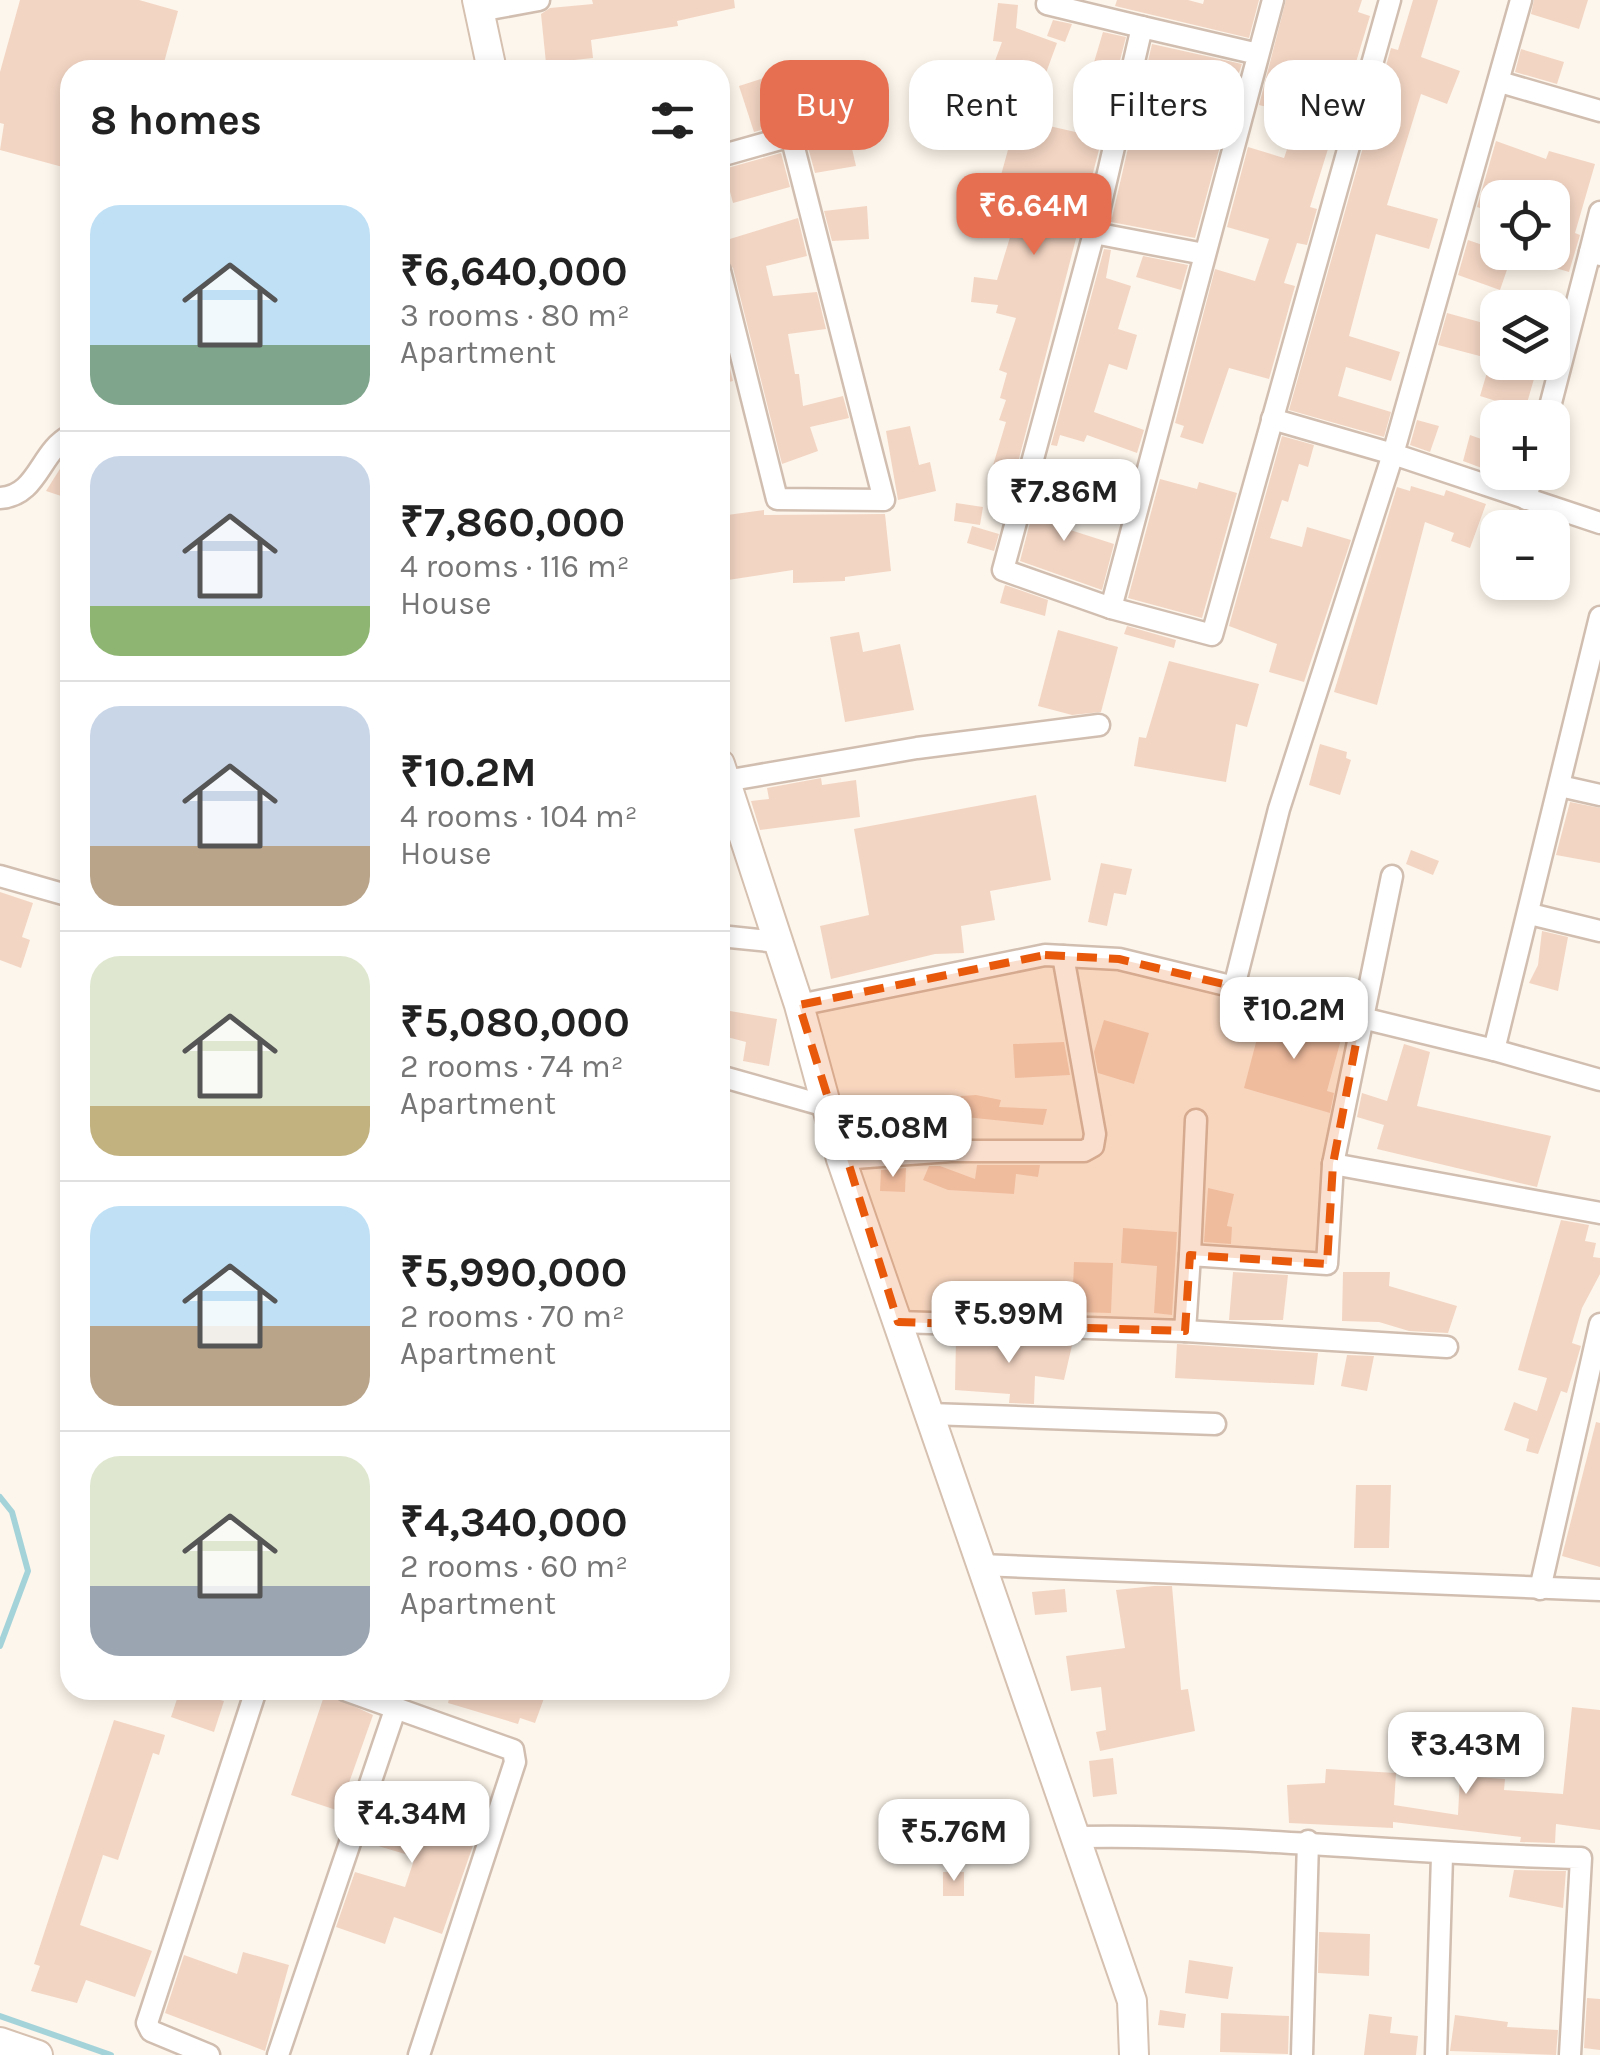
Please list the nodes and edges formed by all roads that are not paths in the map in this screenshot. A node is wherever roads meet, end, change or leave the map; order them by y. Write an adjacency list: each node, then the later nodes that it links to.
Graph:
1 (539, 0): 6 (street)
2 (1273, 0): 8 (street)
3 (1390, 0): 19 (street)
4 (1521, 0): 10 (street)
5 (1047, 4): 7 (street)
6 (478, 6): 9 (main road)
7 (1142, 27): 8 (street); 14 (street)
8 (1258, 54): 15 (street)
9 (490, 60)
10 (1500, 82): 11 (street); 21 (street)
11 (1600, 111)
12 (730, 153): 17 (street)
13 (1600, 212): 16 (street)
14 (1094, 233): 15 (street); 26 (street)
15 (1204, 254): 26 (street)
16 (1595, 254): 18 (street)
17 (730, 311)
18 (1552, 400)
19 (1272, 419): 21 (street); 26 (street)
20 (60, 443): 23 (street)
21 (1394, 454): 24 (street); 41 (street)
22 (1528, 490): 24 (street)
23 (0, 498)
24 (1526, 499): 25 (street)
25 (1600, 523)
26 (1111, 608)
27 (1600, 616): 30 (street)
28 (1099, 726): 29 (street)
29 (730, 771)
30 (1560, 786): 32 (street); 36 (street)
31 (730, 794): 39 (main road)
32 (1600, 795)
33 (0, 876): 35 (street)
34 (1392, 876): 43 (street)
35 (60, 893)
36 (1530, 914): 37 (street); 44 (street)
37 (1600, 930)
38 (730, 937): 39 (street)
39 (778, 942): 42 (main road)
40 (1063, 956): 41 (street); 42 (street); 49 (street)
41 (1234, 987): 43 (street)
42 (799, 1005): 47 (main road)
43 (1361, 1017): 44 (street); 50 (street)
44 (1494, 1050): 46 (street)
45 (730, 1079): 47 (street)
46 (1600, 1080)
47 (829, 1107): 49 (main road)
48 (1196, 1120): 52 (street)
49 (841, 1158): 53 (main road)
50 (1333, 1164): 51 (street); 52 (street)
51 (1600, 1213)
52 (1190, 1255): 55 (street)
53 (898, 1322): 55 (street); 57 (main road)
54 (1600, 1324): 60 (street)
55 (1185, 1331): 56 (street)
56 (1447, 1347)
57 (930, 1414): 58 (street); 59 (main road)
58 (1215, 1424)
59 (981, 1565): 60 (street); 65 (main road)
60 (1540, 1589): 61 (street)
61 (1600, 1590)
62 (253, 1700): 70 (street)
63 (375, 1700): 64 (street)
64 (396, 1707): 71 (street); 72 (street)
65 (1078, 1837): 66 (street); 73 (main road)
66 (1308, 1840): 67 (street); 74 (street)
67 (1442, 1856): 75 (street); 76 (street)
68 (0, 2042): 69 (main road)
69 (38, 2055)
70 (209, 2055)
71 (278, 2055)
72 (418, 2055)
73 (1134, 2055)
74 (1302, 2055)
75 (1436, 2055)
76 (1570, 2055)

